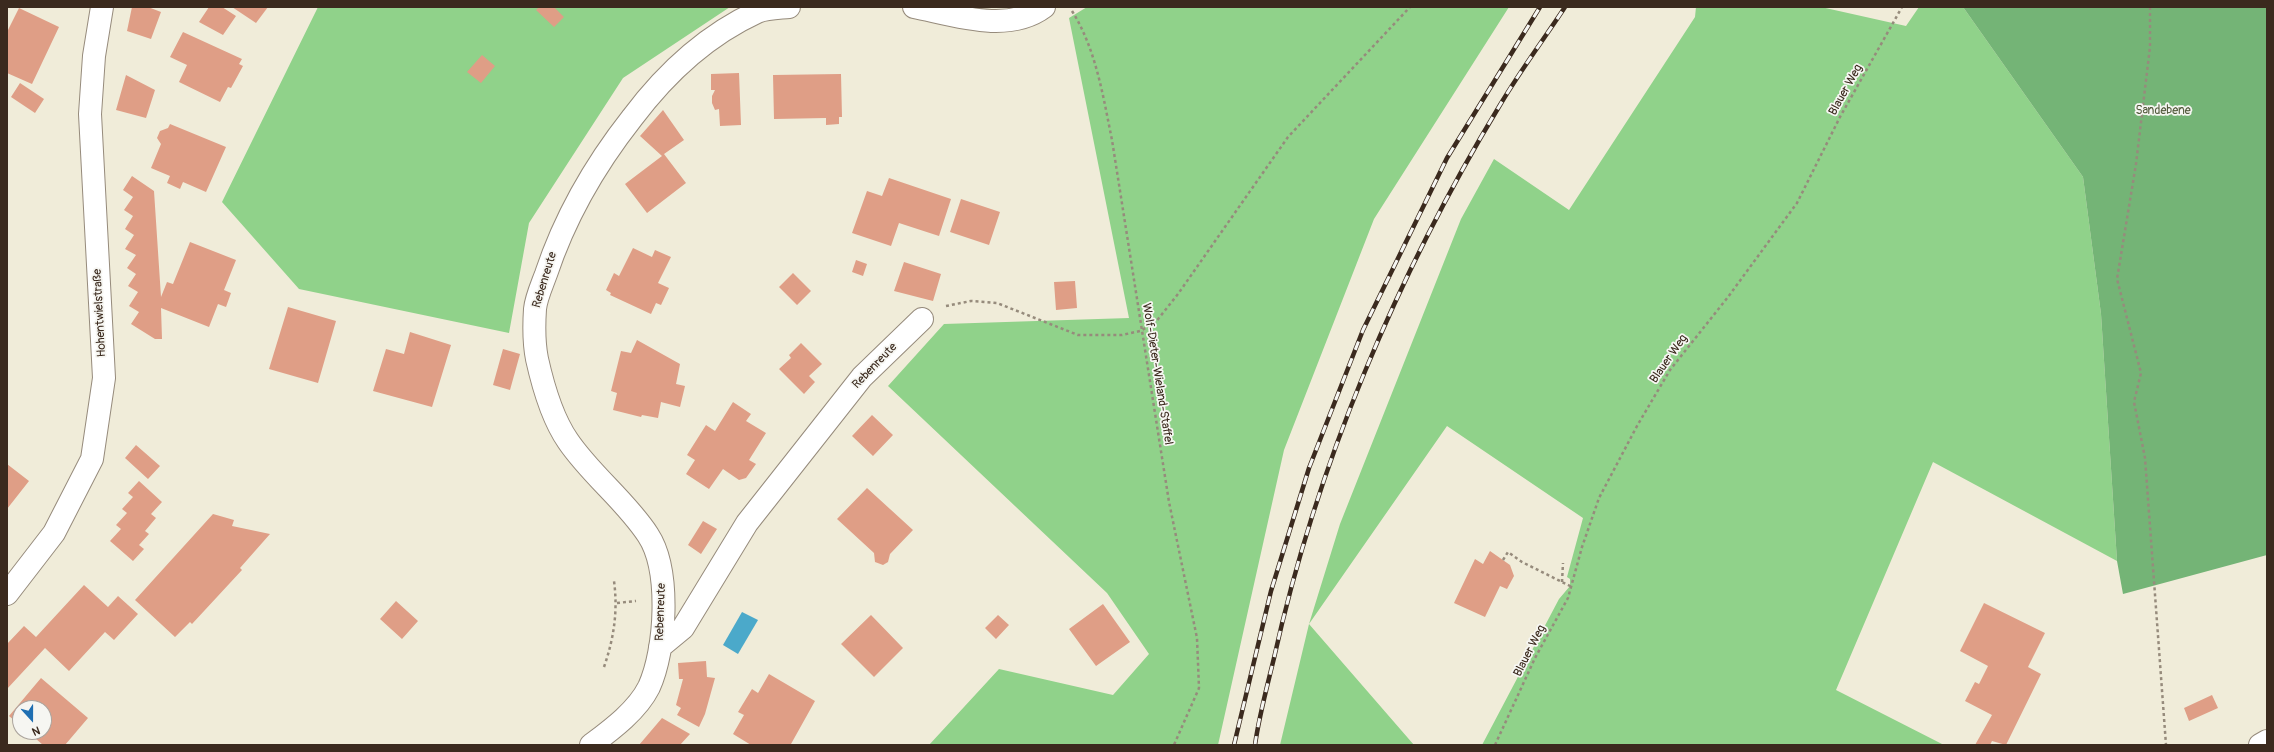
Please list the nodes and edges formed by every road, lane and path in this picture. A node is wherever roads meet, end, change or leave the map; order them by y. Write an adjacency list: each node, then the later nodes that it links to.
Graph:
1 (102, 7): 15 (street, Hohentwielstraße)
2 (788, 7): 17 (street, Rebenreute)
3 (914, 7): 4 (street)
4 (1044, 7)
5 (1069, 7): 10 (path, Wolf-Dieter-Wieland-Staffel)
6 (1410, 7): 10 (path)
7 (1902, 7): 16 (path, Blauer Weg)
8 (2150, 7): 23 (path)
9 (922, 319): 10 (path); 17 (street, Rebenreute)
10 (1140, 331): 21 (path, Wolf-Dieter-Wieland-Staffel)
11 (1503, 560): 14 (path)
12 (1563, 563): 14 (path)
13 (614, 581): 18 (path)
14 (1562, 582): 16 (path)
15 (7, 594)
16 (1568, 598): 22 (path, Blauer Weg)
17 (660, 647): 20 (street, Rebenreute)
18 (604, 667)
19 (2267, 741): 24 (street)
20 (591, 745)
21 (1174, 745)
22 (1495, 745)
23 (2166, 745)
24 (2260, 745)

